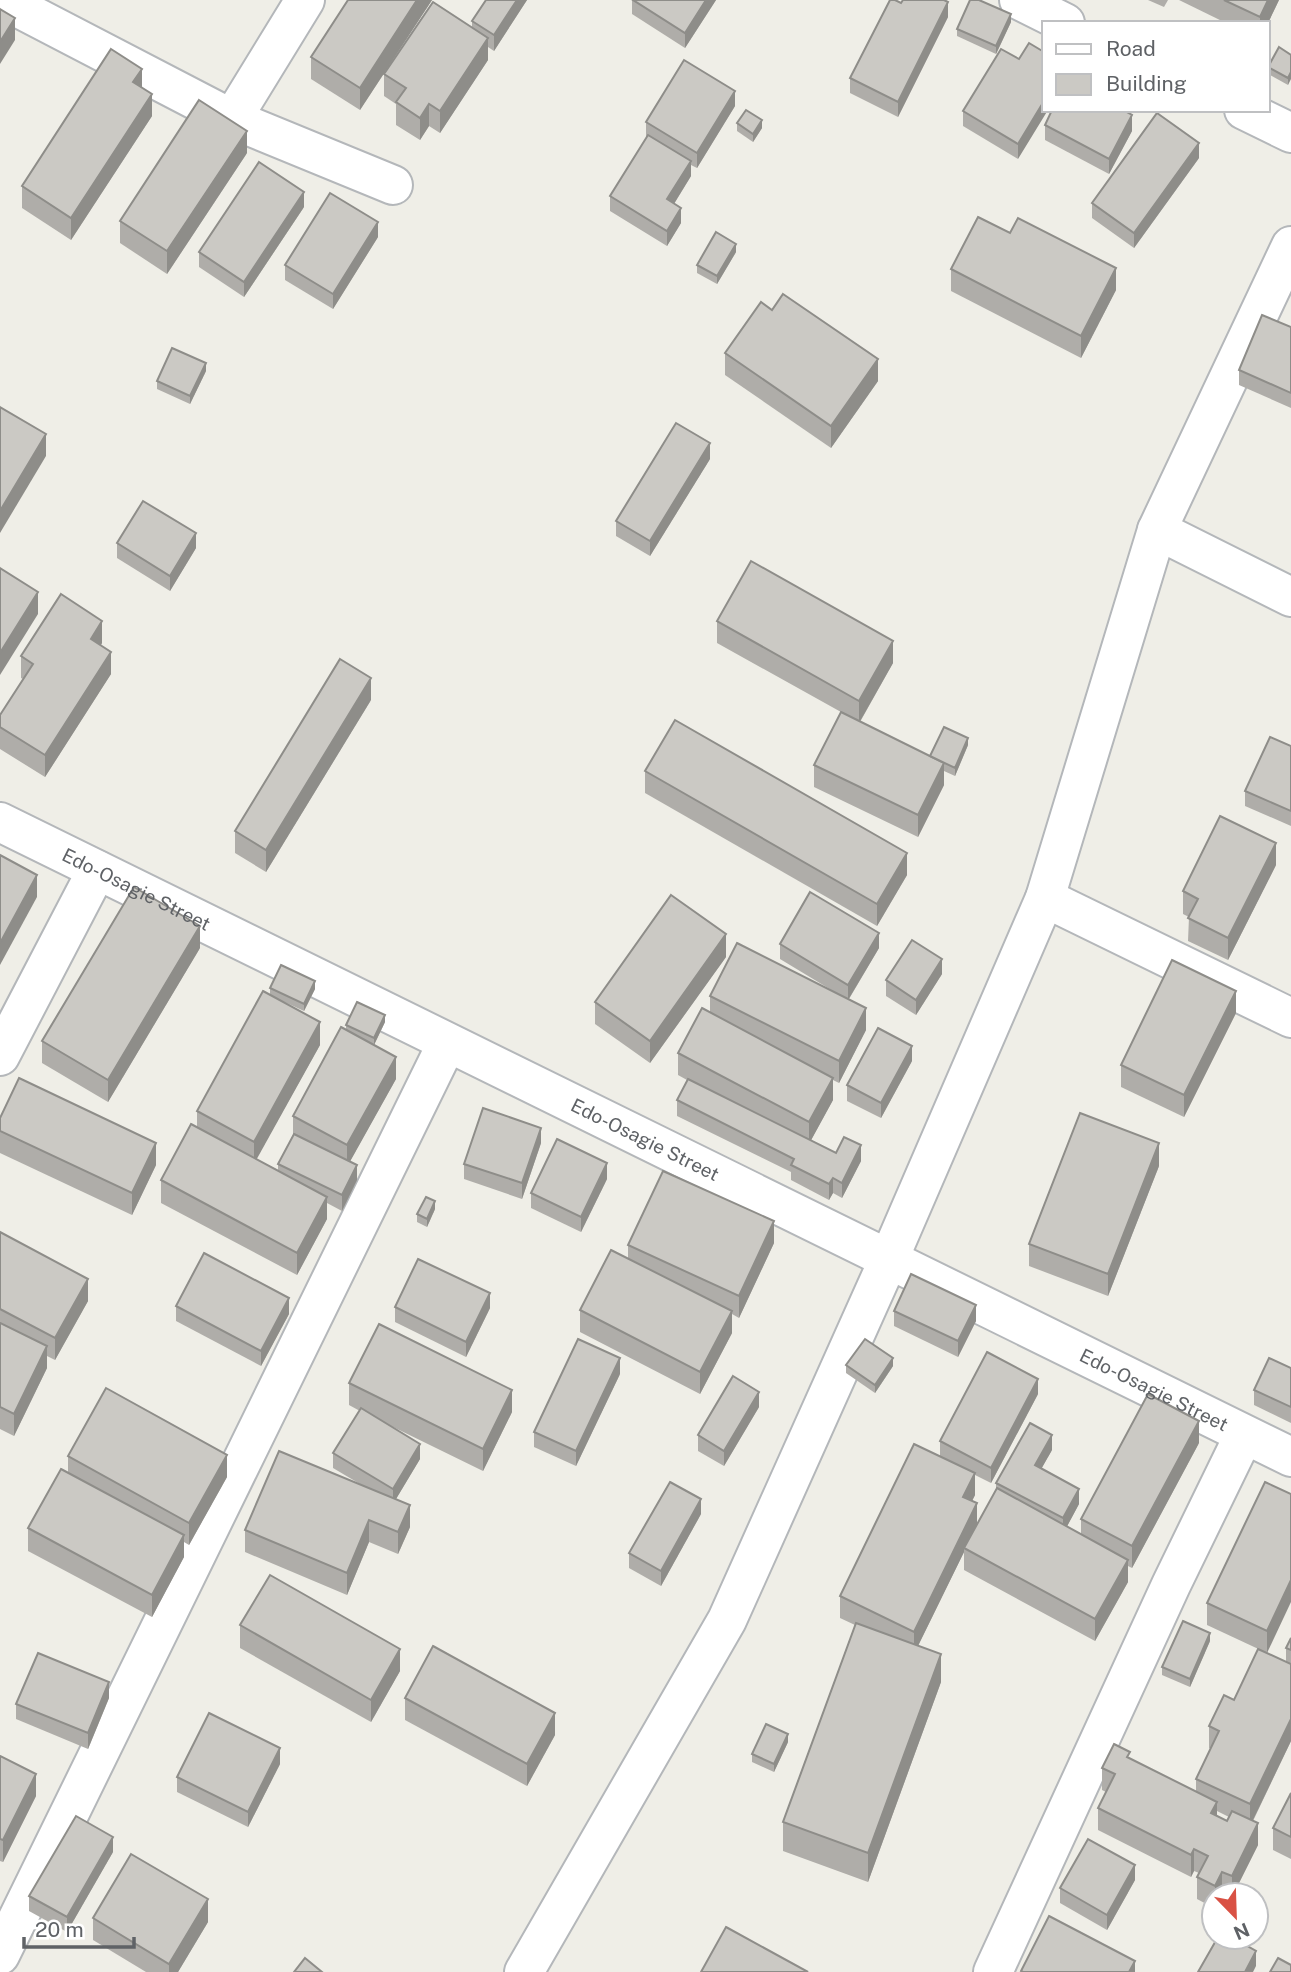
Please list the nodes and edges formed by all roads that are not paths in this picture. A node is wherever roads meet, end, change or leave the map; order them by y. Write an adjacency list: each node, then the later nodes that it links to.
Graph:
1 (4, 0): 6 (street)
2 (305, 0): 6 (street)
3 (1019, 0): 4 (street)
4 (1061, 21)
5 (1248, 112): 7 (street)
6 (232, 119): 8 (street)
7 (1291, 133)
8 (393, 185)
9 (1291, 246): 10 (street)
10 (1157, 530): 11 (street); 14 (street)
11 (1291, 597)
12 (0, 822): 13 (street, Edo-Osagie Street)
13 (97, 870): 16 (street, Edo-Osagie Street); 17 (street)
14 (1045, 898): 15 (street); 18 (street)
15 (1291, 1018)
16 (447, 1043): 18 (street, Edo-Osagie Street); 21 (street)
17 (0, 1056)
18 (888, 1261): 19 (street, Edo-Osagie Street); 22 (street)
19 (1244, 1435): 20 (street, Edo-Osagie Street); 23 (street)
20 (1291, 1457)
21 (0, 1955)
22 (524, 1972)
23 (993, 1972)

